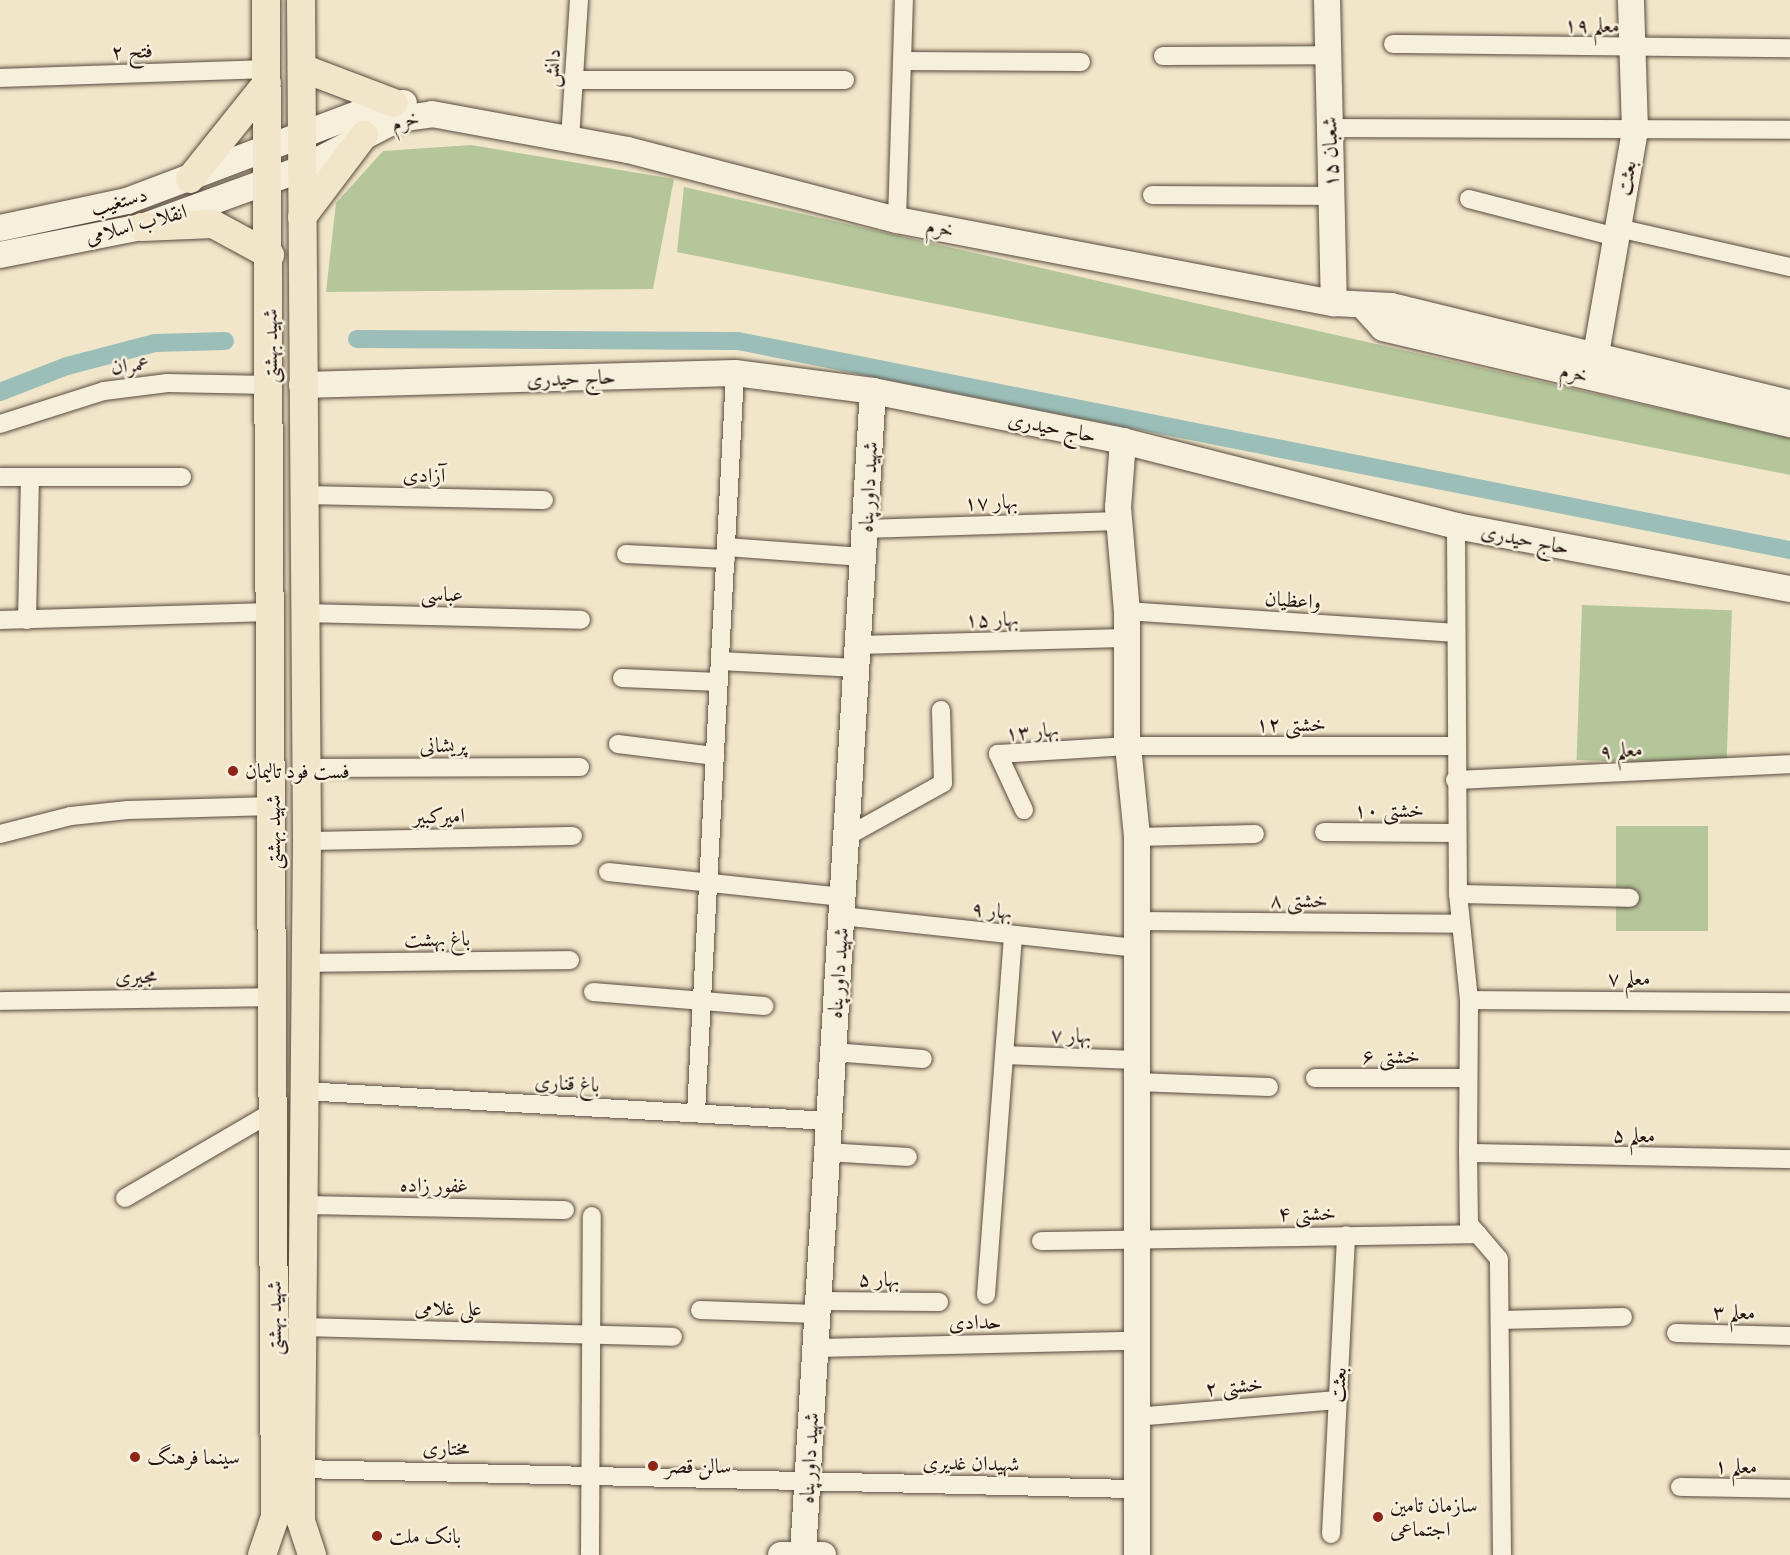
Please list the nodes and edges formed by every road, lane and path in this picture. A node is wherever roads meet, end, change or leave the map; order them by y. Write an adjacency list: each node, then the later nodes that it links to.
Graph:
1 (266, 0): 15 (main road, شهید بهشتی)
2 (301, 0): 14 (main road, شهید بهشتی)
3 (579, 0): 17 (street, دانش)
4 (904, 0): 12 (street)
5 (1327, 0): 11 (street, ۱۵ شعبان)
6 (1631, 0): 8 (street, بعثت)
7 (1393, 44): 8 (street, معلم ۱۹)
8 (1632, 48): 9 (street, معلم ۱۹); 22 (street, بعثت)
9 (1790, 48)
10 (1163, 56): 11 (street)
11 (1328, 56): 21 (street, ۱۵ شعبان)
12 (902, 61): 13 (street); 35 (street)
13 (1081, 62)
14 (302, 68): 19 (main road); 25 (main road, شهید بهشتی)
15 (267, 76): 16 (street, فتح ۲); 27 (main road, شهید بهشتی); 29 (main road)
16 (0, 78)
17 (574, 80): 18 (street); 26 (street, دانش)
18 (845, 80)
19 (394, 103): 20 (street, خرم); 25 (street, خرم)
20 (518, 128): 24 (street, خرم); 26 (street, خرم)
21 (1330, 128): 22 (street); 32 (street, ۱۵ شعبان)
22 (1635, 130): 23 (street); 38 (street, بعثت)
23 (1790, 130)
24 (364, 135): 28 (street, خرم); 34 (main road)
25 (302, 138): 27 (street, خرم); 28 (main road, شهید بهشتی)
26 (570, 139): 35 (street, خرم)
27 (267, 150): 29 (street, دستغیب); 30 (main road, شهید بهشتی)
28 (302, 169): 30 (street, خرم); 34 (main road, شهید بهشتی)
29 (190, 179): 37 (street, دستغیب)
30 (269, 181): 36 (street, انقلاب اسلامی); 40 (main road, شهید بهشتی)
31 (1152, 195): 32 (street)
32 (1332, 196): 42 (street, ۱۵ شعبان)
33 (1468, 199): 38 (street)
34 (302, 218): 47 (main road, شهید بهشتی)
35 (897, 220): 42 (street, خرم)
36 (142, 227): 39 (street, انقلاب اسلامی); 40 (main road)
37 (0, 228)
38 (1617, 233): 41 (street); 44 (street, بعثت)
39 (0, 255)
40 (270, 255): 46 (main road, شهید بهشتی)
41 (1790, 267)
42 (1334, 303): 43 (street, خرم)
43 (1366, 309): 44 (street, خرم); 51 (street, خرم)
44 (1596, 354): 49 (street, خرم)
45 (735, 373): 47 (street, حاج حیدری); 48 (street, حاج حیدری); 61 (street)
46 (270, 385): 50 (street, عمران); 66 (main road, شهید بهشتی)
47 (302, 385): 56 (main road, شهید بهشتی)
48 (873, 391): 52 (street, حاج حیدری); 60 (street, شهید داورپناه)
49 (1790, 403)
50 (0, 424)
51 (1790, 424)
52 (1123, 441): 58 (street); 59 (street, حاج حیدری)
53 (0, 477): 54 (street)
54 (30, 477): 55 (street); 69 (street)
55 (182, 477)
56 (302, 495): 57 (street, آزادی); 67 (main road, شهید بهشتی)
57 (544, 500)
58 (1119, 521): 60 (street, بهار ۱۷); 65 (street)
59 (1456, 526): 64 (street, حاج حیدری); 71 (street)
60 (865, 528): 63 (street, شهید داورپناه)
61 (726, 553): 62 (street); 63 (street); 74 (street)
62 (626, 554)
63 (863, 557): 73 (street, شهید داورپناه)
64 (1790, 589)
65 (1127, 611): 71 (street, واعظیان); 72 (street)
66 (270, 612): 69 (street); 86 (main road, شهید بهشتی)
67 (303, 613): 70 (street, عباسی); 84 (main road, شهید بهشتی)
68 (0, 620): 69 (street)
69 (27, 620)
70 (581, 620)
71 (1455, 633): 80 (street)
72 (1127, 638): 73 (street, بهار ۱۵); 79 (street)
73 (857, 657): 74 (street, بهار ۱۵); 93 (street, شهید داورپناه)
74 (720, 661): 76 (street)
75 (621, 678): 76 (street)
76 (719, 682): 81 (street)
77 (941, 710): 93 (street)
78 (618, 744): 81 (street)
79 (1128, 746): 80 (street, خشتی ۱۲); 87 (street, بهار ۱۳); 94 (street)
80 (1455, 746): 85 (street)
81 (715, 756): 97 (street)
82 (1790, 764): 85 (street, معلم ۹)
83 (580, 767): 84 (street, پریشانی)
84 (306, 768): 95 (main road, شهید بهشتی)
85 (1455, 780): 89 (street)
86 (273, 806): 90 (street); 108 (main road, شهید بهشتی)
87 (1024, 810)
88 (1324, 832): 89 (street, خشتی ۱۰)
89 (1455, 833): 98 (street)
90 (0, 834)
91 (1255, 834): 94 (street)
92 (573, 836): 95 (street, امیرکبیر)
93 (846, 837): 100 (street, شهید داورپناه)
94 (1137, 837): 101 (street)
95 (307, 841): 106 (main road, شهید بهشتی)
96 (608, 872): 97 (street, بهار ۹)
97 (709, 883): 100 (street, بهار ۹); 111 (street)
98 (1458, 894): 99 (street); 102 (street)
99 (1630, 898)
100 (842, 907): 103 (street, بهار ۹); 114 (street, شهید داورپناه)
101 (1137, 921): 102 (street, خشتی ۸); 104 (street)
102 (1461, 924): 110 (street)
103 (1013, 935): 104 (street, بهار ۹); 115 (street)
104 (1137, 948): 117 (street)
105 (570, 960): 106 (street, باغ بهشت)
106 (304, 963): 121 (main road, شهید بهشتی)
107 (593, 992): 111 (street)
108 (273, 997): 109 (street, مجیری); 122 (main road, شهید بهشتی)
109 (0, 1000)
110 (1469, 1000): 112 (street, معلم ۷); 119 (street)
111 (702, 1001): 113 (street); 123 (street)
112 (1790, 1002)
113 (764, 1006)
114 (833, 1052): 116 (street); 124 (street, شهید داورپناه)
115 (1004, 1055): 117 (street, بهار ۷); 137 (street)
116 (923, 1059)
117 (1136, 1071): 120 (street); 135 (street)
118 (1315, 1078): 119 (street, خشتی ۶)
119 (1468, 1078): 126 (street)
120 (1269, 1086)
121 (303, 1091): 123 (street, باغ قناری); 130 (main road, شهید بهشتی)
122 (274, 1111): 129 (street); 158 (main road, شهید بهشتی)
123 (696, 1113): 124 (street, باغ قناری)
124 (829, 1121): 125 (street, شهید داورپناه)
125 (827, 1152): 127 (street); 139 (street, شهید داورپناه)
126 (1473, 1154): 128 (street, معلم ۵); 133 (street)
127 (908, 1157)
128 (1790, 1159)
129 (125, 1198)
130 (303, 1205): 131 (street, غفور زاده); 143 (main road, شهید بهشتی)
131 (565, 1210)
132 (592, 1216): 144 (street)
133 (1478, 1234): 134 (street, خشتی ۴); 142 (street)
134 (1346, 1235): 135 (street, خشتی ۴); 150 (street, بعثت)
135 (1136, 1237): 136 (street); 148 (street)
136 (1041, 1241)
137 (986, 1294)
138 (939, 1302): 139 (street, بهار ۵)
139 (818, 1308): 140 (street, بهار ۵); 149 (street, شهید داورپناه)
140 (700, 1310)
141 (1623, 1317): 142 (street)
142 (1500, 1320): 165 (street)
143 (302, 1327): 144 (street, علی غلامی); 152 (main road, شهید بهشتی)
144 (592, 1333): 147 (street, علی غلامی); 153 (street)
145 (1676, 1333): 146 (street, معلم ۳)
146 (1790, 1336)
147 (673, 1337)
148 (1135, 1341): 149 (street, حدادی); 151 (street)
149 (815, 1348): 154 (street, شهید داورپناه)
150 (1337, 1400): 151 (street, خشتی ۲); 159 (street, بعثت)
151 (1135, 1417): 156 (street)
152 (301, 1469): 153 (street, مختاری); 158 (main road, شهید بهشتی)
153 (591, 1472): 154 (street, مختاری); 162 (street)
154 (807, 1481): 156 (street, شهیدان غدیری); 163 (street, شهید داورپناه)
155 (1680, 1487): 157 (street, معلم ۱)
156 (1134, 1489): 164 (street)
157 (1790, 1489)
158 (288, 1519): 160 (main road, شهید بهشتی); 161 (main road, شهید بهشتی)
159 (1331, 1534)
160 (262, 1555)
161 (312, 1555)
162 (590, 1555)
163 (802, 1555)
164 (1137, 1555)
165 (1502, 1555)

